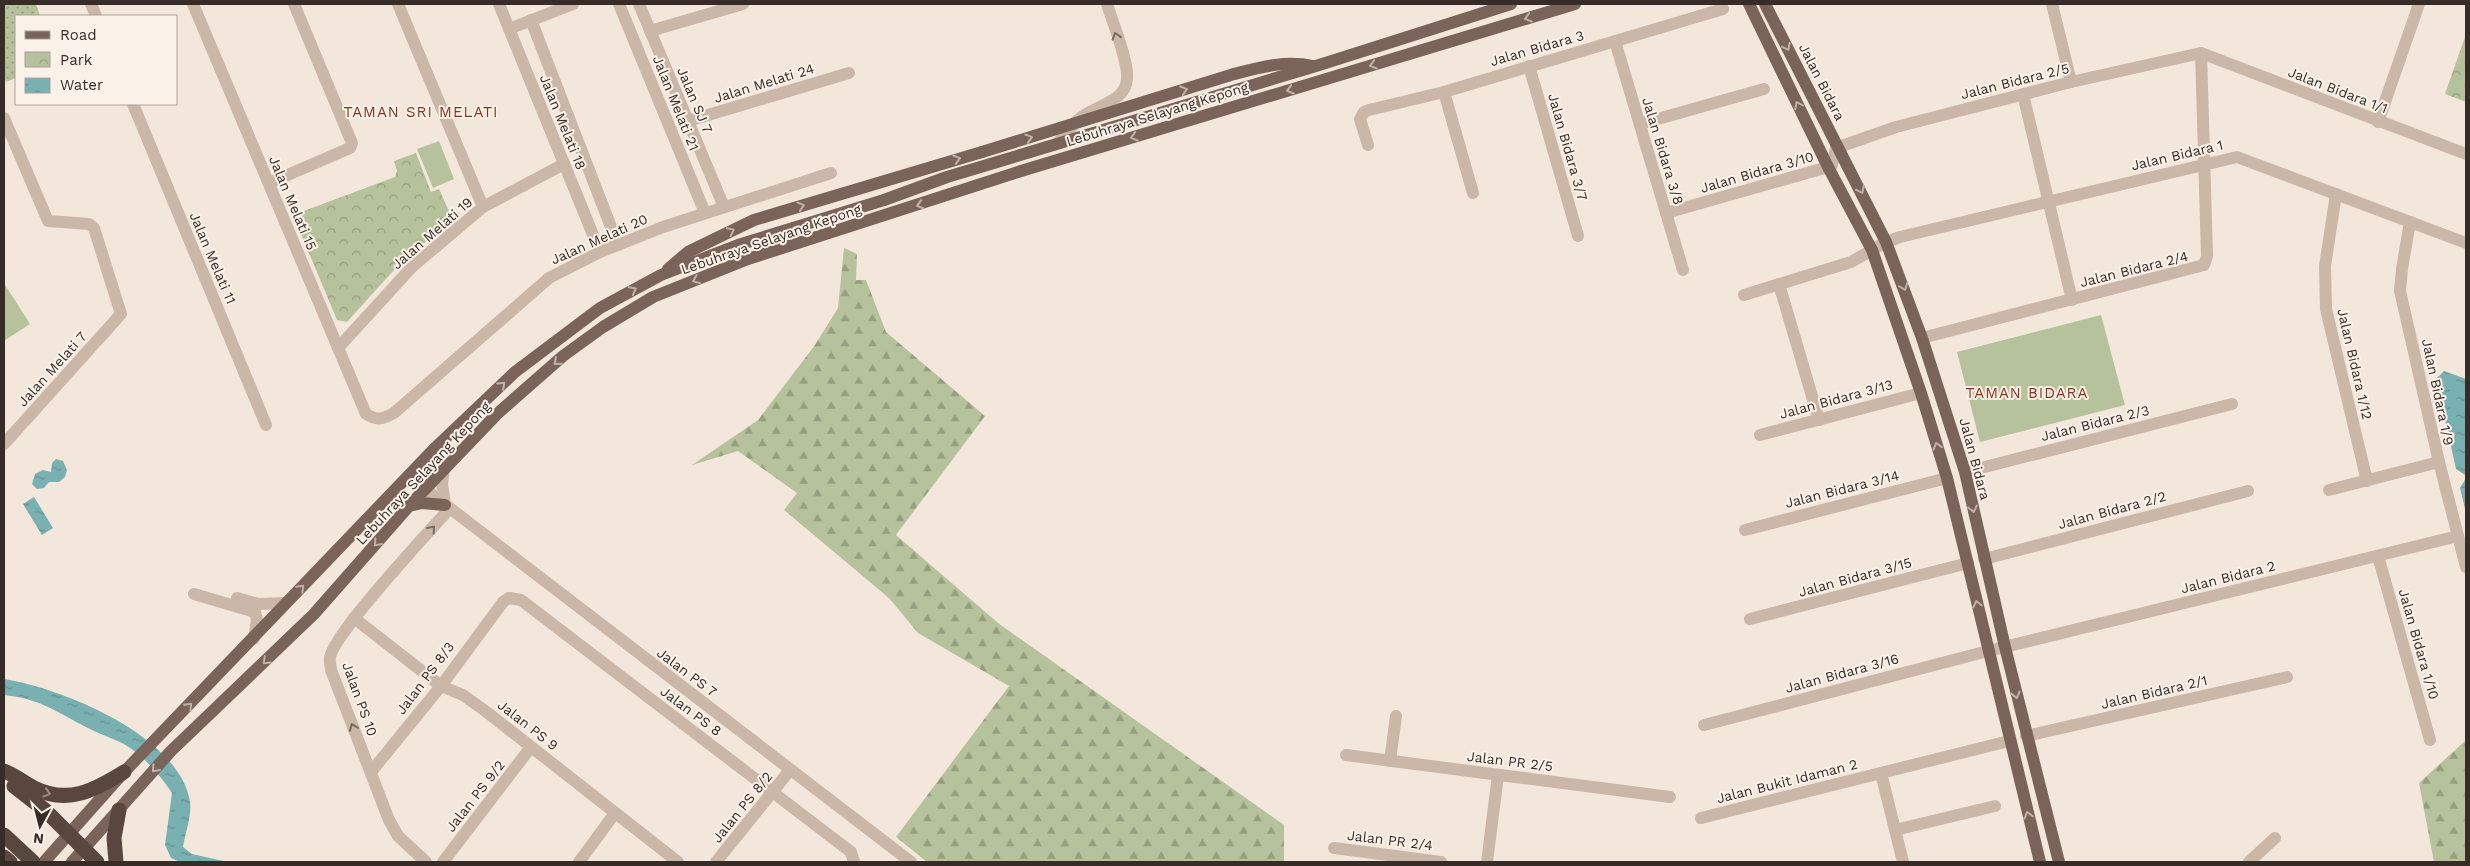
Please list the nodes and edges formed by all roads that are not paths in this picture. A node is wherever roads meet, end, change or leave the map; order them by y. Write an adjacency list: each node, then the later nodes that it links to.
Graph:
1 (193, 4): 42 (street, Jalan Melati 15)
2 (294, 4): 42 (street)
3 (398, 4): 46 (street)
4 (499, 4): 18 (street, Jalan Melati 18)
5 (573, 4): 17 (street)
6 (619, 4): 48 (street, Jalan Melati 21)
7 (639, 4): 19 (street, Jalan SJ 7)
8 (743, 4): 19 (street)
9 (1107, 4): 34 (street, one-way to 9)
10 (1510, 4): 22 (main road, Lebuhraya Selayang Kepong)
11 (1575, 4): 73 (main road, Lebuhraya Selayang Kepong, one-way to 73)
12 (1749, 4): 40 (main road, one-way to 12)
13 (1765, 4): 36 (main road, Jalan Bidara, one-way to 36)
14 (2052, 4): 25 (street)
15 (2419, 4): 32 (street)
16 (1724, 9): 20 (street, Jalan Bidara 3)
17 (531, 20): 18 (street); 54 (street)
18 (509, 29): 38 (street, Jalan Melati 18)
19 (650, 31): 31 (street, Jalan SJ 7)
20 (1615, 41): 23 (street, Jalan Bidara 3); 33 (street, Jalan Bidara 3/8)
21 (2200, 53): 25 (street, Jalan Bidara 2/5); 32 (street, Jalan Bidara 1/1); 39 (street, Jalan Bidara 2/4)
22 (1316, 66): 34 (main road, Lebuhraya Selayang Kepong); 58 (main road, one-way to 22, bridge)
23 (1529, 66): 27 (street, Jalan Bidara 3); 51 (street, Jalan Bidara 3/7)
24 (849, 73): 31 (street, Jalan Melati 24)
25 (2071, 82): 28 (street, Jalan Bidara 2/5)
26 (1764, 89): 33 (street)
27 (1444, 92): 35 (street, Jalan Bidara 3); 43 (street)
28 (2023, 94): 36 (street, Jalan Bidara 2/5); 45 (street)
29 (133, 105): 68 (street, Jalan Melati 11)
30 (4, 118): 70 (street, Jalan Melati 7)
31 (688, 121): 47 (street, Jalan SJ 7)
32 (2378, 122): 37 (street, Jalan Bidara 1/1)
33 (1640, 124): 49 (street, Jalan Bidara 3/8)
34 (1058, 143): 58 (main road, Lebuhraya Selayang Kepong)
35 (1368, 145)
36 (1839, 147): 40 (street); 52 (main road, Jalan Bidara, one-way to 52)
37 (2466, 154)
38 (564, 164): 46 (street, Jalan Melati 19); 56 (street, Jalan Melati 18)
39 (2203, 165): 44 (street, Jalan Bidara 1); 45 (street, Jalan Bidara 1); 61 (street, Jalan Bidara 2/4)
40 (1828, 167): 49 (street, Jalan Bidara 3/10); 55 (main road)
41 (831, 173): 47 (street, Jalan Melati 20)
42 (269, 183): 63 (street, Jalan Melati 15)
43 (1473, 193)
44 (2336, 194): 50 (street, Jalan Bidara 1); 76 (street, Jalan Bidara 1/12)
45 (2049, 201): 52 (street, Jalan Bidara 1); 61 (street)
46 (483, 207): 63 (street, Jalan Melati 19)
47 (724, 207): 48 (street, Jalan Melati 20)
48 (705, 213): 54 (street, Jalan Melati 20)
49 (1666, 214): 57 (street, Jalan Bidara 3/8)
50 (2410, 222): 53 (street, Jalan Bidara 1); 72 (street, Jalan Bidara 1/9)
51 (1578, 236)
52 (1886, 242): 55 (street, Jalan Bidara 1); 62 (main road, Jalan Bidara, one-way to 62)
53 (2466, 243)
54 (618, 245): 56 (street, Jalan Melati 20)
55 (1872, 250): 59 (street, Jalan Bidara 1); 64 (main road)
56 (600, 252): 66 (street, Jalan Melati 20)
57 (1683, 270)
58 (661, 275): 71 (main road, Lebuhraya Selayang Kepong, one-way to 58)
59 (1778, 284): 60 (street, Jalan Bidara 1); 67 (street)
60 (1744, 295)
61 (2072, 300): 62 (street, Jalan Bidara 2/4)
62 (1922, 338): 74 (main road, Jalan Bidara)
63 (338, 348): 66 (street, Jalan Melati 15)
64 (1921, 393): 67 (street, Jalan Bidara 3/13); 75 (main road, one-way to 64)
65 (2232, 404): 74 (street, Jalan Bidara 2/3)
66 (366, 414)
67 (1819, 420): 69 (street, Jalan Bidara 3/13)
68 (266, 424)
69 (1760, 435)
70 (4, 444)
71 (423, 461): 77 (main road); 91 (main road, Lebuhraya Selayang Kepong, one-way to 71)
72 (2438, 462): 76 (street); 83 (street, Jalan Bidara 1/9)
73 (444, 470): 77 (main road, Lebuhraya Selayang Kepong); 81 (street)
74 (1965, 472): 85 (main road, Jalan Bidara, one-way to 85)
75 (1947, 478): 82 (street, Jalan Bidara 3/14); 86 (main road)
76 (2367, 481): 78 (street)
77 (426, 490): 80 (main road, Lebuhraya Selayang Kepong); 81 (street, Jalan PS 7)
78 (2329, 490)
79 (2248, 491): 85 (street, Jalan Bidara 2/2)
80 (409, 506): 81 (main road); 117 (main road, Lebuhraya Selayang Kepong, one-way to 117)
81 (447, 507): 92 (street, Jalan PS 10, one-way to 81); 107 (street, Jalan PS 7)
82 (1745, 530)
83 (2458, 536): 84 (street, Jalan Bidara 2); 87 (street, Jalan Bidara 1/9)
84 (2378, 556): 95 (street, Jalan Bidara 2); 102 (street, Jalan Bidara 1/10)
85 (1984, 559): 95 (main road, Jalan Bidara)
86 (1968, 563): 93 (street, Jalan Bidara 3/15); 96 (main road, one-way to 86)
87 (2466, 567)
88 (197, 590): 89 (street)
89 (216, 596): 91 (street); 94 (street)
90 (503, 602): 98 (street, Jalan PS 8/3); 114 (street, Jalan PS 8)
91 (286, 603): 94 (main road, Lebuhraya Selayang Kepong)
92 (354, 618): 98 (street, Jalan PS 9); 110 (street, Jalan PS 10, one-way to 92)
93 (1750, 620)
94 (254, 639): 109 (main road, Lebuhraya Selayang Kepong, one-way to 94)
95 (2005, 647): 96 (street, Jalan Bidara 2); 101 (main road, Jalan Bidara, one-way to 101)
96 (1988, 651): 100 (street, Jalan Bidara 3/16); 103 (main road)
97 (2287, 678): 101 (street, Jalan Bidara 2/1)
98 (440, 686): 104 (street, Jalan PS 9); 110 (street, Jalan PS 8/3)
99 (1396, 716): 106 (street)
100 (1704, 725)
101 (2026, 736): 143 (main road, Jalan Bidara)
102 (2430, 740)
103 (2009, 741): 111 (street, Jalan Bukit Idaman 2); 142 (main road, one-way to 103)
104 (531, 747): 118 (street, Jalan PS 9); 134 (street, Jalan PS 9/2)
105 (1346, 755): 106 (street, Jalan PR 2/5)
106 (1390, 761): 112 (street, Jalan PR 2/5)
107 (790, 770): 114 (street, Jalan PS 8/2); 138 (street, Jalan PS 7)
108 (4, 771): 109 (highway, one-way to 109)
109 (124, 772): 123 (main road, Lebuhraya Selayang Kepong)
110 (370, 772): 133 (street, Jalan PS 10)
111 (1881, 773): 119 (street, Jalan Bukit Idaman 2); 120 (street)
112 (1498, 775): 115 (street, Jalan PR 2/5); 140 (street)
113 (4, 779): 123 (highway)
114 (773, 792): 127 (street, Jalan PS 8); 137 (street, Jalan PS 8/2)
115 (1670, 797)
116 (1995, 806): 120 (street)
117 (119, 810): 126 (main road, Lebuhraya Selayang Kepong); 132 (highway)
118 (615, 813): 135 (street); 136 (street, Jalan PS 9)
119 (1701, 818)
120 (1894, 830): 141 (street)
121 (4, 835): 129 (highway)
122 (2275, 838): 144 (street)
123 (65, 839): 126 (highway); 130 (main road, Lebuhraya Selayang Kepong)
124 (1334, 848): 139 (street, Jalan PR 2/4)
125 (4, 857): 128 (highway)
126 (77, 857): 131 (highway)
127 (854, 861)
128 (10, 862)
129 (33, 862)
130 (44, 862)
131 (98, 862)
132 (116, 862)
133 (426, 862)
134 (443, 862)
135 (579, 862)
136 (678, 862)
137 (716, 862)
138 (911, 862)
139 (1441, 862)
140 (1487, 862)
141 (1902, 862)
142 (2040, 862)
143 (2059, 862)
144 (2250, 862)

